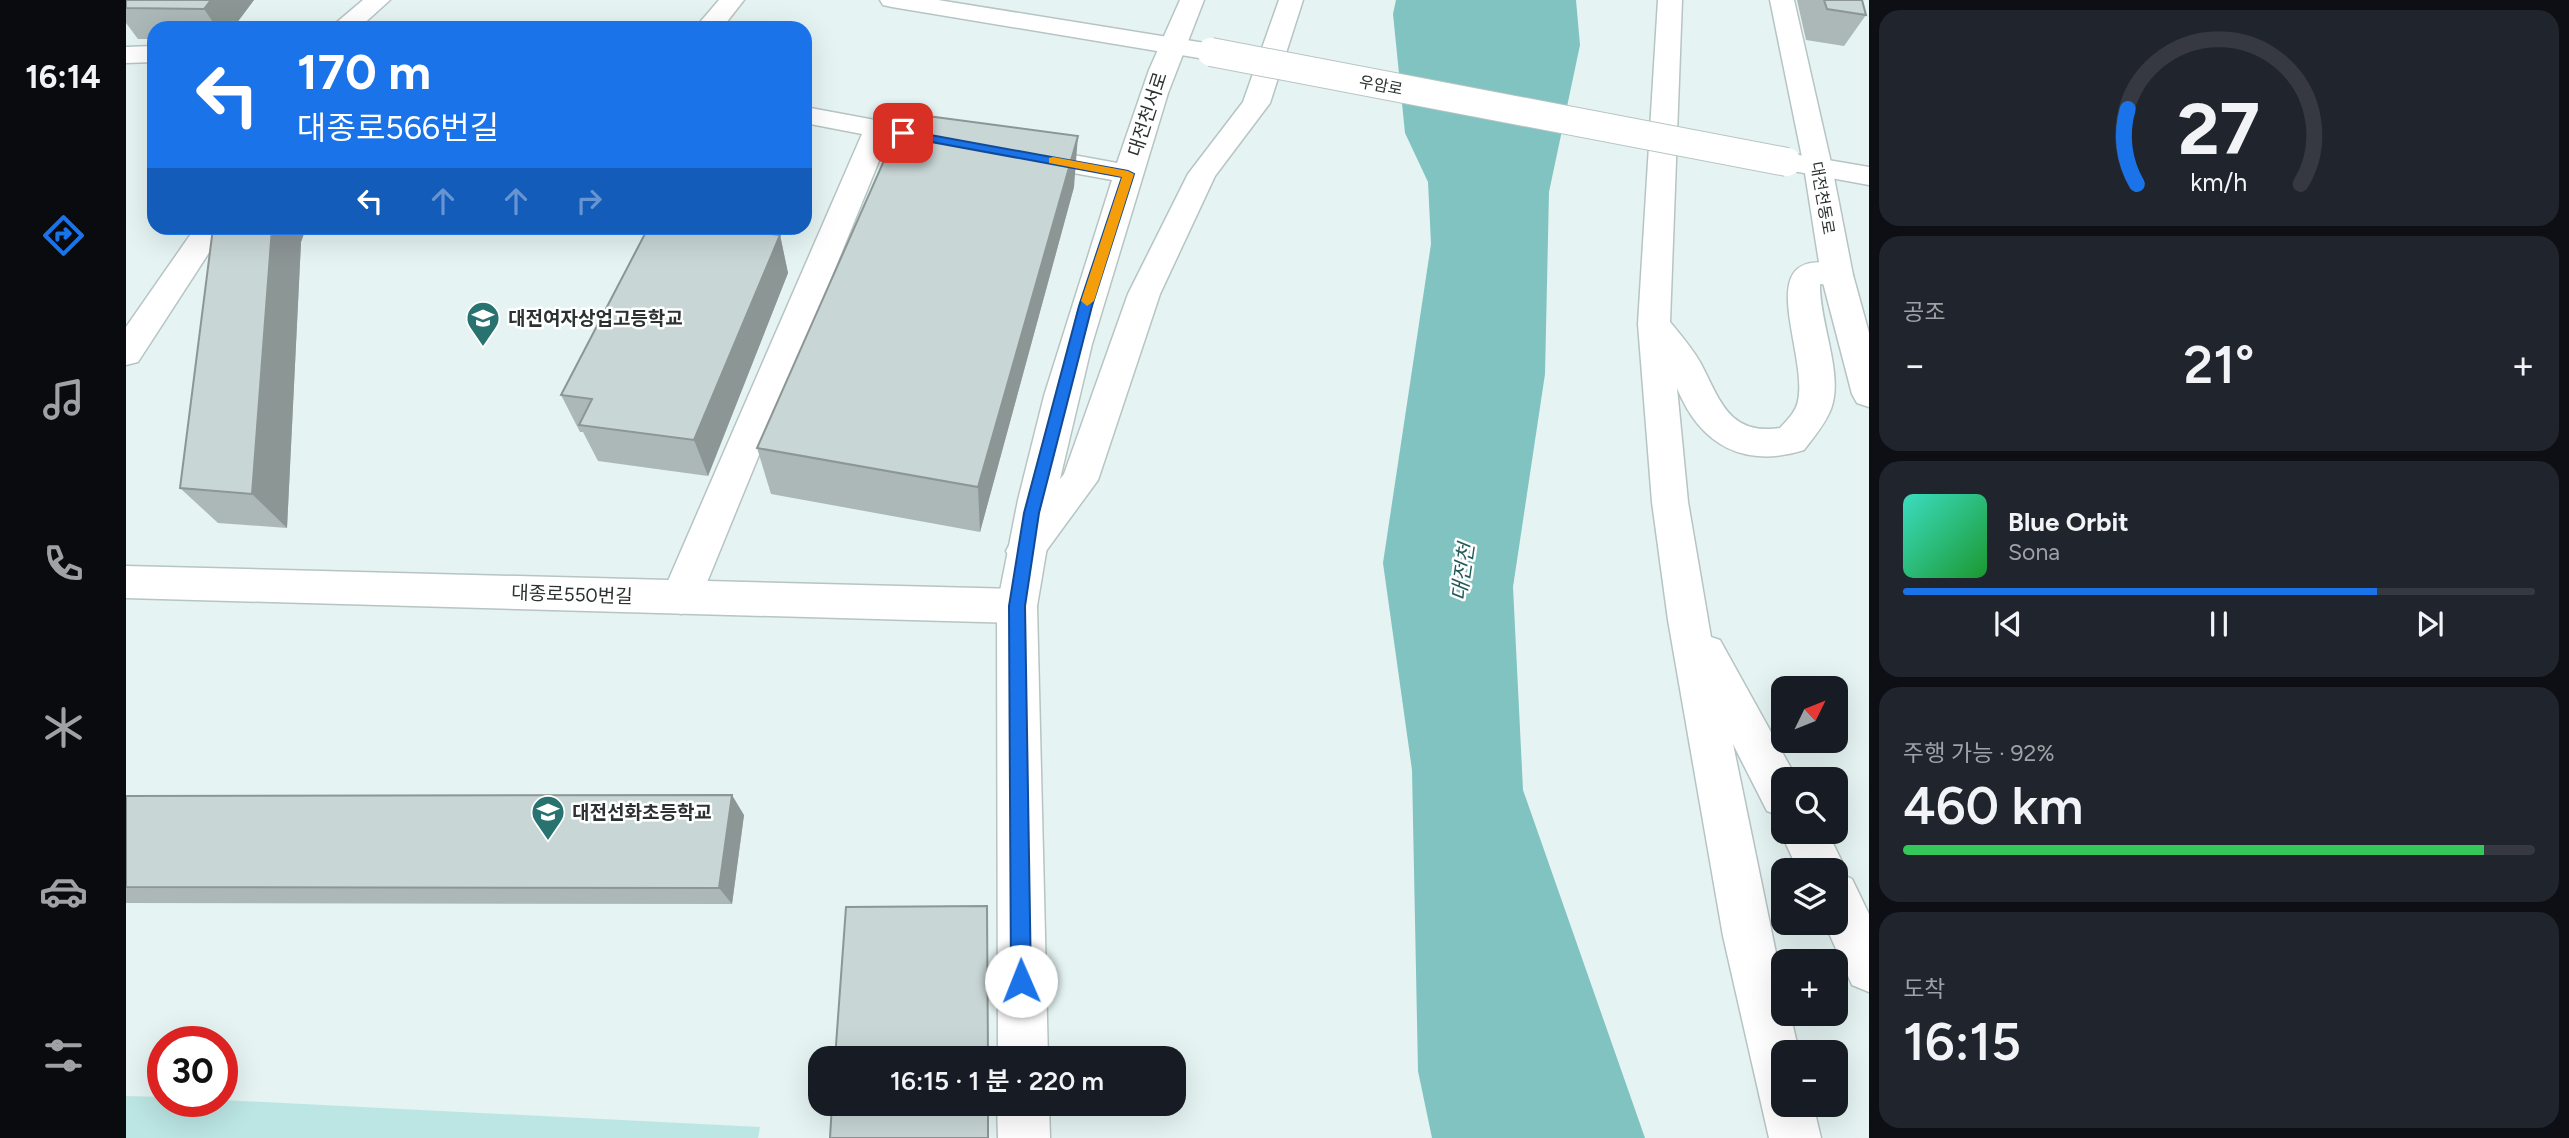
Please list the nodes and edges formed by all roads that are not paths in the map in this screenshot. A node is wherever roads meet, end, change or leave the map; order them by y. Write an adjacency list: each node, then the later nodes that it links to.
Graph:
1 (378, 0): 8 (main road)
2 (732, 0): 9 (main road)
3 (892, 0): 10 (main road, 우암로)
4 (1192, 0): 10 (main road, 대전천서로)
5 (1291, 0): 25 (main road)
6 (1670, 0): 22 (main road)
7 (1782, 0): 17 (main road, 대전천동로)
8 (352, 21)
9 (714, 21)
10 (1169, 45): 17 (main road, 우암로, bridge); 18 (main road, 대전천서로)
11 (147, 54): 12 (main road)
12 (126, 55)
13 (812, 116): 14 (main road)
14 (878, 129): 15 (main road); 27 (main road)
15 (931, 138)
16 (997, 150): 18 (main road)
17 (1818, 167): 19 (main road, 우암로); 21 (main road, 대전천동로)
18 (1128, 174): 25 (main road, 대전천서로)
19 (1869, 177)
20 (205, 235): 23 (main road)
21 (1837, 275): 22 (main road); 24 (main road, 대전천동로)
22 (1654, 324): 29 (main road)
23 (126, 353)
24 (1869, 394)
25 (1025, 551): 28 (main road, 대전천서로)
26 (126, 582): 27 (main road, 대종로550번길)
27 (681, 597): 28 (main road, 대종로550번길)
28 (1017, 606): 34 (main road, 대전천서로)
29 (1688, 620): 30 (main road); 33 (main road)
30 (1771, 774)
31 (1848, 922): 32 (main road)
32 (1869, 968)
33 (1771, 1040)
34 (1023, 1046)
35 (1023, 1116): 37 (main road)
36 (1790, 1117): 38 (main road)
37 (1024, 1138)
38 (1794, 1138)

